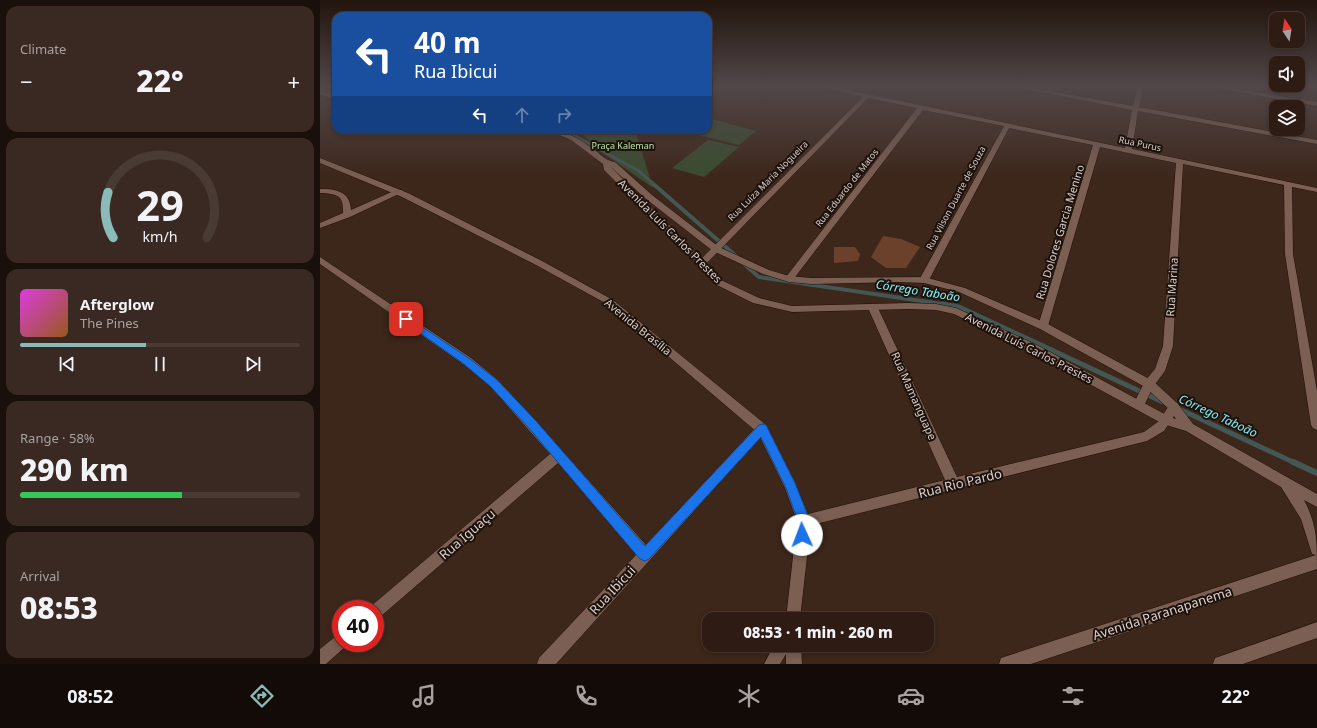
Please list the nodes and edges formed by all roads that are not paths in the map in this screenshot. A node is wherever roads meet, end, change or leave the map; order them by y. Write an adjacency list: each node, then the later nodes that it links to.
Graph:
1 (846, 117): 20 (street, Rua Luíza Maria Nogueira)
2 (914, 117): 23 (street, Rua Eduardo de Matos)
3 (964, 117): 6 (street, Rua Purus)
4 (1134, 117): 10 (street)
5 (1179, 117): 8 (street)
6 (1007, 126): 9 (street, Rua Purus); 24 (street, Rua Vilson Duarte de Souza)
7 (564, 134): 13 (street, Avenida Luís Carlos Prestes)
8 (1317, 142)
9 (1097, 144): 10 (street, Rua Purus); 26 (street, Rua Dolores Garcia Menino)
10 (1128, 151): 12 (street, Rua Purus)
11 (320, 160): 17 (street, Avenida Brasília)
12 (1180, 162): 14 (street, Rua Purus); 27 (street, Rua Marina)
13 (606, 163): 20 (street, Avenida Luís Carlos Prestes); 22 (street, Avenida Luís Carlos Prestes)
14 (1288, 184): 15 (street, Rua Purus); 31 (street)
15 (1317, 190)
16 (320, 191): 18 (street)
17 (399, 192): 18 (street); 33 (street, Avenida Brasília)
18 (347, 215): 19 (street)
19 (320, 226)
20 (716, 248): 22 (street, Rua Luíza Maria Nogueira); 23 (street, Avenida Luís Carlos Prestes)
21 (320, 260): 34 (street)
22 (702, 263): 25 (street, Avenida Luís Carlos Prestes)
23 (789, 279): 24 (street, Avenida Luís Carlos Prestes)
24 (924, 280): 26 (street, Avenida Luís Carlos Prestes)
25 (873, 308): 28 (street, Avenida Luís Carlos Prestes); 36 (street, Rua Mamanguape)
26 (1043, 326): 27 (street, Avenida Luís Carlos Prestes)
27 (1149, 384): 28 (street, Rua Marina); 29 (street, Avenida Luís Carlos Prestes)
28 (1138, 405): 30 (street, Avenida Luís Carlos Prestes)
29 (1174, 407): 30 (street); 32 (street, Avenida Luís Carlos Prestes)
30 (1167, 421): 32 (street, Avenida Luís Carlos Prestes); 36 (street, Rua Rio Pardo)
31 (1317, 425)
32 (1189, 427): 35 (street, Avenida Luís Carlos Prestes)
33 (762, 428): 38 (street, Avenida Brasília); 40 (street, Rua Ibicui)
34 (558, 455): 40 (street); 42 (street, Rua Iguaçu)
35 (1283, 482): 37 (street, Avenida Luís Carlos Prestes); 39 (street, Avenida Luís Carlos Prestes)
36 (954, 485): 38 (street, Rua Rio Pardo)
37 (1317, 501)
38 (804, 521): 43 (street, Avenida Brasília)
39 (1317, 549)
40 (645, 555): 49 (street, Rua Ibicui)
41 (1317, 562): 52 (street, Avenida Paranapanema)
42 (384, 604)
43 (794, 612)
44 (1317, 630): 53 (street)
45 (332, 649): 48 (street)
46 (778, 652): 50 (street)
47 (793, 652): 51 (street)
48 (320, 659)
49 (545, 664)
50 (772, 664)
51 (794, 664)
52 (1007, 664)
53 (1221, 664)

